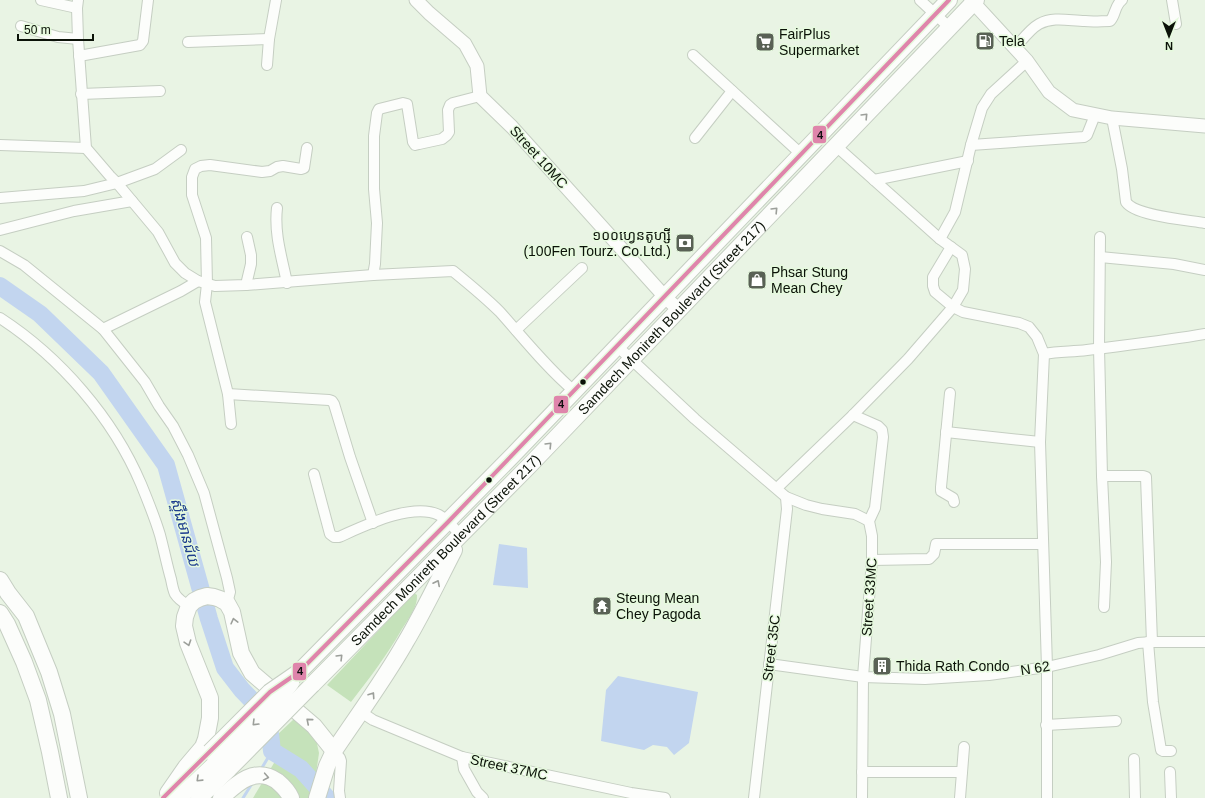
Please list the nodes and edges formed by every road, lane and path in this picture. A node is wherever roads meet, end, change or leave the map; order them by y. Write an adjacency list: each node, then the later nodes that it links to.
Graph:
1 (42, 0): 10 (street)
2 (148, 0): 20 (street)
3 (276, 0): 16 (street)
4 (416, 0): 26 (street)
5 (920, 0): 11 (street)
6 (949, 0): 11 (main road, Samdech Monireth Boulevard (Street 217))
7 (1122, 0): 18 (street)
8 (1172, 0): 12 (street)
9 (974, 1): 14 (main road, Samdech Monireth Boulevard (Street 217)); 18 (street)
10 (78, 4): 15 (street)
11 (935, 14): 14 (street); 37 (main road, Samdech Monireth Boulevard (Street 217))
12 (1176, 24)
13 (21, 26): 15 (street)
14 (950, 28): 33 (main road, Samdech Monireth Boulevard (Street 217), one-way to 14)
15 (78, 39): 20 (street)
16 (269, 39): 17 (street); 22 (street)
17 (188, 42)
18 (1015, 48): 21 (street)
19 (693, 55): 24 (street)
20 (79, 56): 25 (street)
21 (1027, 60): 27 (street); 32 (street)
22 (267, 65)
23 (160, 91): 25 (street)
24 (732, 91): 30 (street); 37 (street)
25 (81, 94): 34 (street)
26 (480, 96): 54 (street); 58 (street, Street 10MC)
27 (1095, 115): 28 (street); 32 (street)
28 (1112, 118): 29 (street); 44 (street)
29 (1205, 126)
30 (695, 138)
31 (0, 145): 34 (street)
32 (971, 145): 38 (street)
33 (836, 146): 39 (street); 60 (main road, Samdech Monireth Boulevard (Street 217), one-way to 33)
34 (86, 148): 40 (street)
35 (307, 148): 55 (street)
36 (181, 150): 40 (street)
37 (801, 154): 58 (main road, Samdech Monireth Boulevard (Street 217))
38 (968, 162): 39 (street); 48 (street)
39 (874, 180): 48 (street)
40 (117, 183): 41 (street); 42 (street)
41 (0, 198)
42 (132, 201): 45 (street); 55 (street)
43 (277, 208): 56 (street)
44 (1205, 223)
45 (0, 230)
46 (247, 237): 57 (street)
47 (1100, 237): 51 (street)
48 (940, 239): 49 (street)
49 (951, 247): 59 (street); 59 (street)
50 (0, 251): 62 (street)
51 (1100, 257): 53 (street); 66 (street)
52 (582, 268): 63 (street)
53 (1205, 270)
54 (373, 275): 56 (street); 63 (street)
55 (202, 282): 57 (street); 62 (street); 71 (street)
56 (288, 282): 57 (street)
57 (246, 285)
58 (665, 297): 60 (street, Street 10MC); 65 (main road, Samdech Monireth Boulevard (Street 217))
59 (952, 307): 67 (street); 72 (street)
60 (679, 310): 68 (main road, Samdech Monireth Boulevard (Street 217))
61 (0, 318): 89 (street)
62 (103, 329): 88 (street)
63 (516, 330): 69 (street)
64 (1205, 334): 66 (street)
65 (617, 346): 68 (street); 69 (main road, Samdech Monireth Boulevard (Street 217))
66 (1099, 348): 67 (street); 77 (street)
67 (1044, 354): 75 (street)
68 (631, 360): 78 (street); 84 (main road, Samdech Monireth Boulevard (Street 217), one-way to 68)
69 (574, 391): 82 (main road, Samdech Monireth Boulevard (Street 217))
70 (950, 393): 74 (street)
71 (228, 394): 73 (street); 83 (street)
72 (854, 415): 78 (street); 81 (street, Street 33MC)
73 (231, 424)
74 (946, 432): 75 (street); 80 (street)
75 (1040, 442): 85 (street)
76 (314, 474): 83 (street)
77 (1102, 476): 90 (street); 93 (street)
78 (777, 488): 79 (street)
79 (786, 497): 81 (street); 95 (street, Street 35C)
80 (954, 502)
81 (869, 521): 86 (street, Street 33MC)
82 (448, 522): 83 (street); 84 (street); 107 (main road, Samdech Monireth Boulevard (Street 217), one-way to 107, bridge)
83 (373, 523)
84 (461, 536): 98 (main road, one-way to 84); 107 (main road, Samdech Monireth Boulevard (Street 217), one-way to 84, bridge)
85 (1043, 544): 86 (street); 96 (street)
86 (872, 560): 97 (street, Street 33MC)
87 (4, 586): 103 (main road); 115 (main road)
88 (226, 602): 89 (main road); 104 (main road, one-way to 88)
89 (189, 606): 111 (main road, one-way to 111)
90 (1104, 607)
91 (0, 614): 103 (main road)
92 (0, 629): 112 (main road)
93 (1150, 642): 94 (street, N 62); 96 (street, N 62); 102 (street)
94 (1205, 642)
95 (769, 664): 97 (street, N 62); 123 (street, Street 35C)
96 (1047, 667): 97 (street, N 62); 100 (street)
97 (863, 677): 108 (street, Street 33MC)
98 (361, 712): 104 (main road); 105 (street, Street 37MC)
99 (1116, 721): 100 (street)
100 (1046, 724): 126 (street)
101 (964, 747): 109 (street)
102 (1171, 750)
103 (55, 751): 113 (main road); 114 (main road)
104 (334, 751): 119 (main road); 120 (street)
105 (462, 757): 121 (street); 122 (street, Street 37MC)
106 (1134, 759): 127 (street)
107 (219, 761): 111 (main road, one-way to 111); 116 (main road)
108 (862, 772): 109 (street); 124 (street, Street 33MC)
109 (962, 772): 125 (street)
110 (1170, 772): 128 (street)
111 (170, 796)
112 (49, 798)
113 (59, 798)
114 (69, 798)
115 (79, 798)
116 (199, 798)
117 (221, 798): 118 (main road, one-way to 118)
118 (291, 798)
119 (317, 798)
120 (340, 798)
121 (483, 798)
122 (665, 798)
123 (754, 798)
124 (862, 798)
125 (960, 798)
126 (1047, 798)
127 (1135, 798)
128 (1171, 798)

